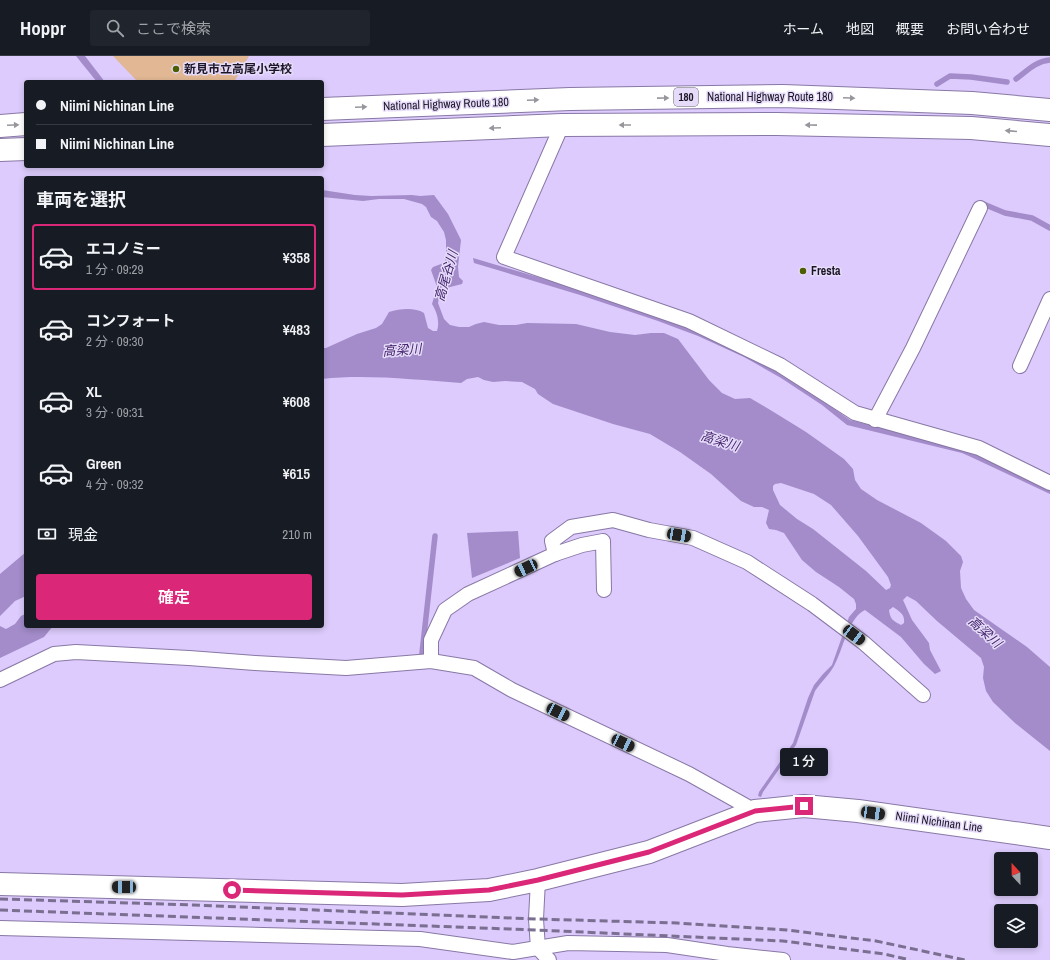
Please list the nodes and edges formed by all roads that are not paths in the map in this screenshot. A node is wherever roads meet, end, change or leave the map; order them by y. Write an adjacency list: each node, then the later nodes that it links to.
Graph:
1 (324, 108): 2 (main road, National Highway Route 180 / 180, one-way to 2)
2 (1050, 110)
3 (24, 124): 5 (main road, one-way to 3)
4 (562, 125): 6 (main road, one-way to 6); 7 (main road, one-way to 4); 14 (street)
5 (0, 126)
6 (324, 135)
7 (1050, 135)
8 (24, 149): 9 (main road)
9 (0, 150)
10 (980, 208): 14 (street)
11 (1050, 299): 12 (street)
12 (1044, 327): 13 (street)
13 (1020, 366)
14 (875, 420): 15 (street)
15 (1050, 483)
16 (555, 554): 17 (street); 18 (street); 20 (street)
17 (604, 590)
18 (431, 661): 19 (street); 21 (street)
19 (0, 680)
20 (923, 696)
21 (755, 811): 22 (main road, Niimi Nichinan Line); 23 (main road, Niimi Nichinan Line)
22 (1050, 838)
23 (538, 880): 24 (main road, Niimi Nichinan Line); 26 (street)
24 (0, 884)
25 (0, 928): 26 (street)
26 (538, 948): 27 (street); 28 (street)
27 (549, 960)
28 (783, 960)

